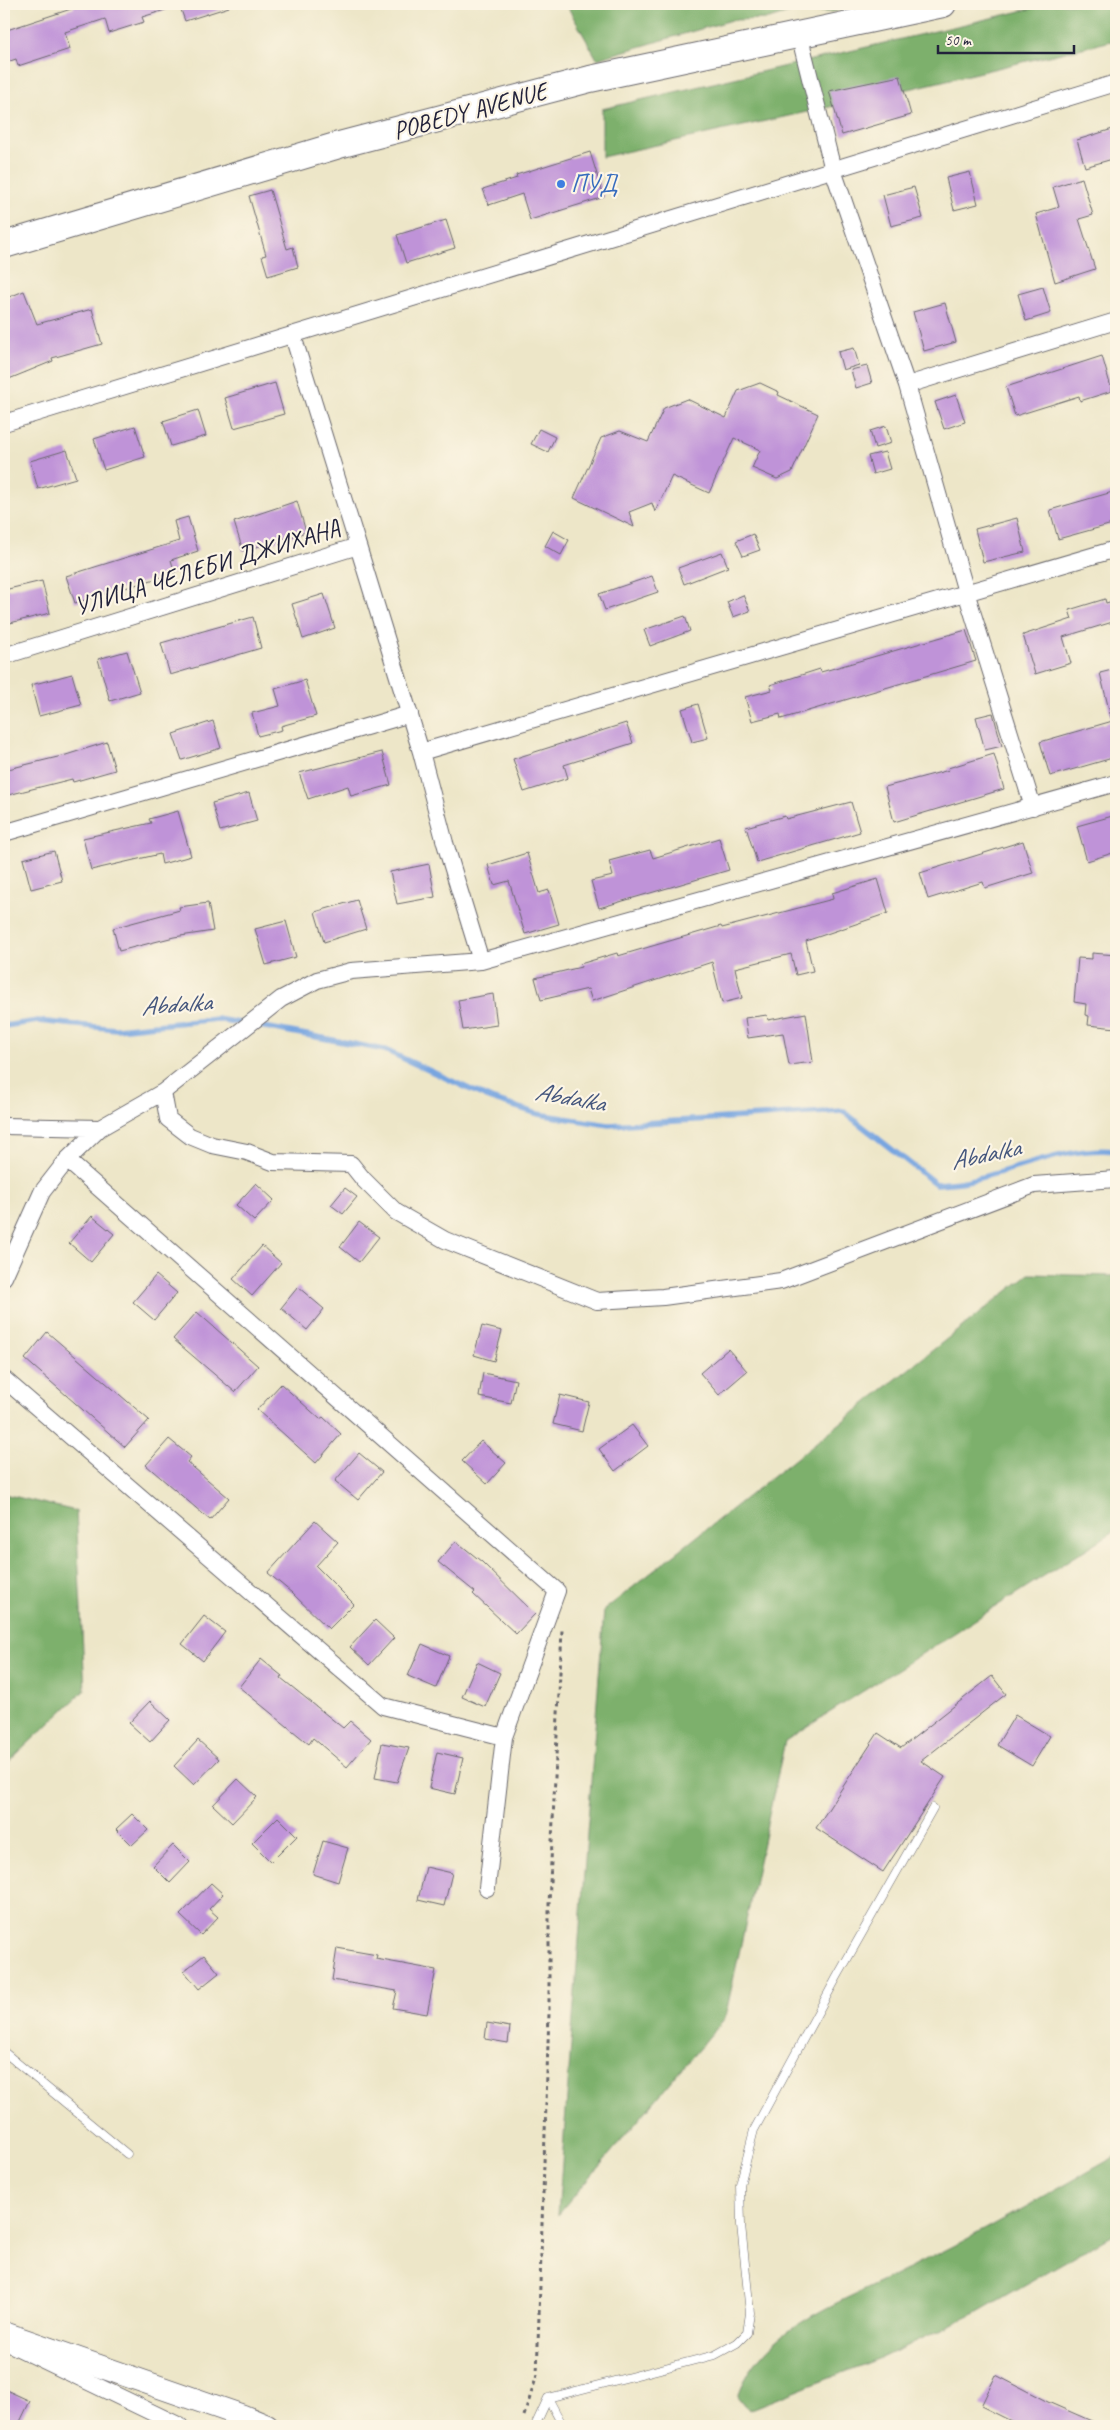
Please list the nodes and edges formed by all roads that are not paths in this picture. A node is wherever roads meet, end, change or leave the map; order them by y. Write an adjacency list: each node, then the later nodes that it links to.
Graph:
1 (943, 4): 2 (main road, POBEDY AVENUE)
2 (799, 34): 4 (street); 5 (main road, POBEDY AVENUE)
3 (1116, 84): 4 (street)
4 (832, 170): 7 (street); 8 (street)
5 (4, 245)
6 (1116, 321): 8 (street)
7 (293, 336): 9 (street); 10 (street, УЛИЦА ЧЕЛЕБИ ДЖИХАНА)
8 (907, 385): 12 (street)
9 (4, 423)
10 (358, 546): 13 (street, УЛИЦА ЧЕЛЕБИ ДЖИХАНА); 14 (street)
11 (1116, 549): 12 (street)
12 (966, 592): 15 (street); 17 (street)
13 (4, 656)
14 (410, 714): 15 (street); 18 (street)
15 (421, 752): 19 (street)
16 (1116, 783): 17 (street)
17 (1033, 807): 19 (street)
18 (4, 833)
19 (481, 961): 20 (street)
20 (163, 1092): 22 (street); 24 (street)
21 (4, 1126): 22 (street)
22 (100, 1128): 23 (street)
23 (67, 1160): 25 (street); 27 (street)
24 (1116, 1179)
25 (4, 1277)
26 (4, 1379): 27 (street)
27 (504, 1737): 29 (street)
28 (932, 1808): 34 (lane)
29 (488, 1888)
30 (4, 2052): 31 (lane)
31 (127, 2154)
32 (4, 2333): 36 (main road)
33 (4, 2341): 35 (street)
34 (548, 2398): 37 (lane); 38 (lane)
35 (180, 2426)
36 (267, 2426)
37 (534, 2426)
38 (563, 2426)

